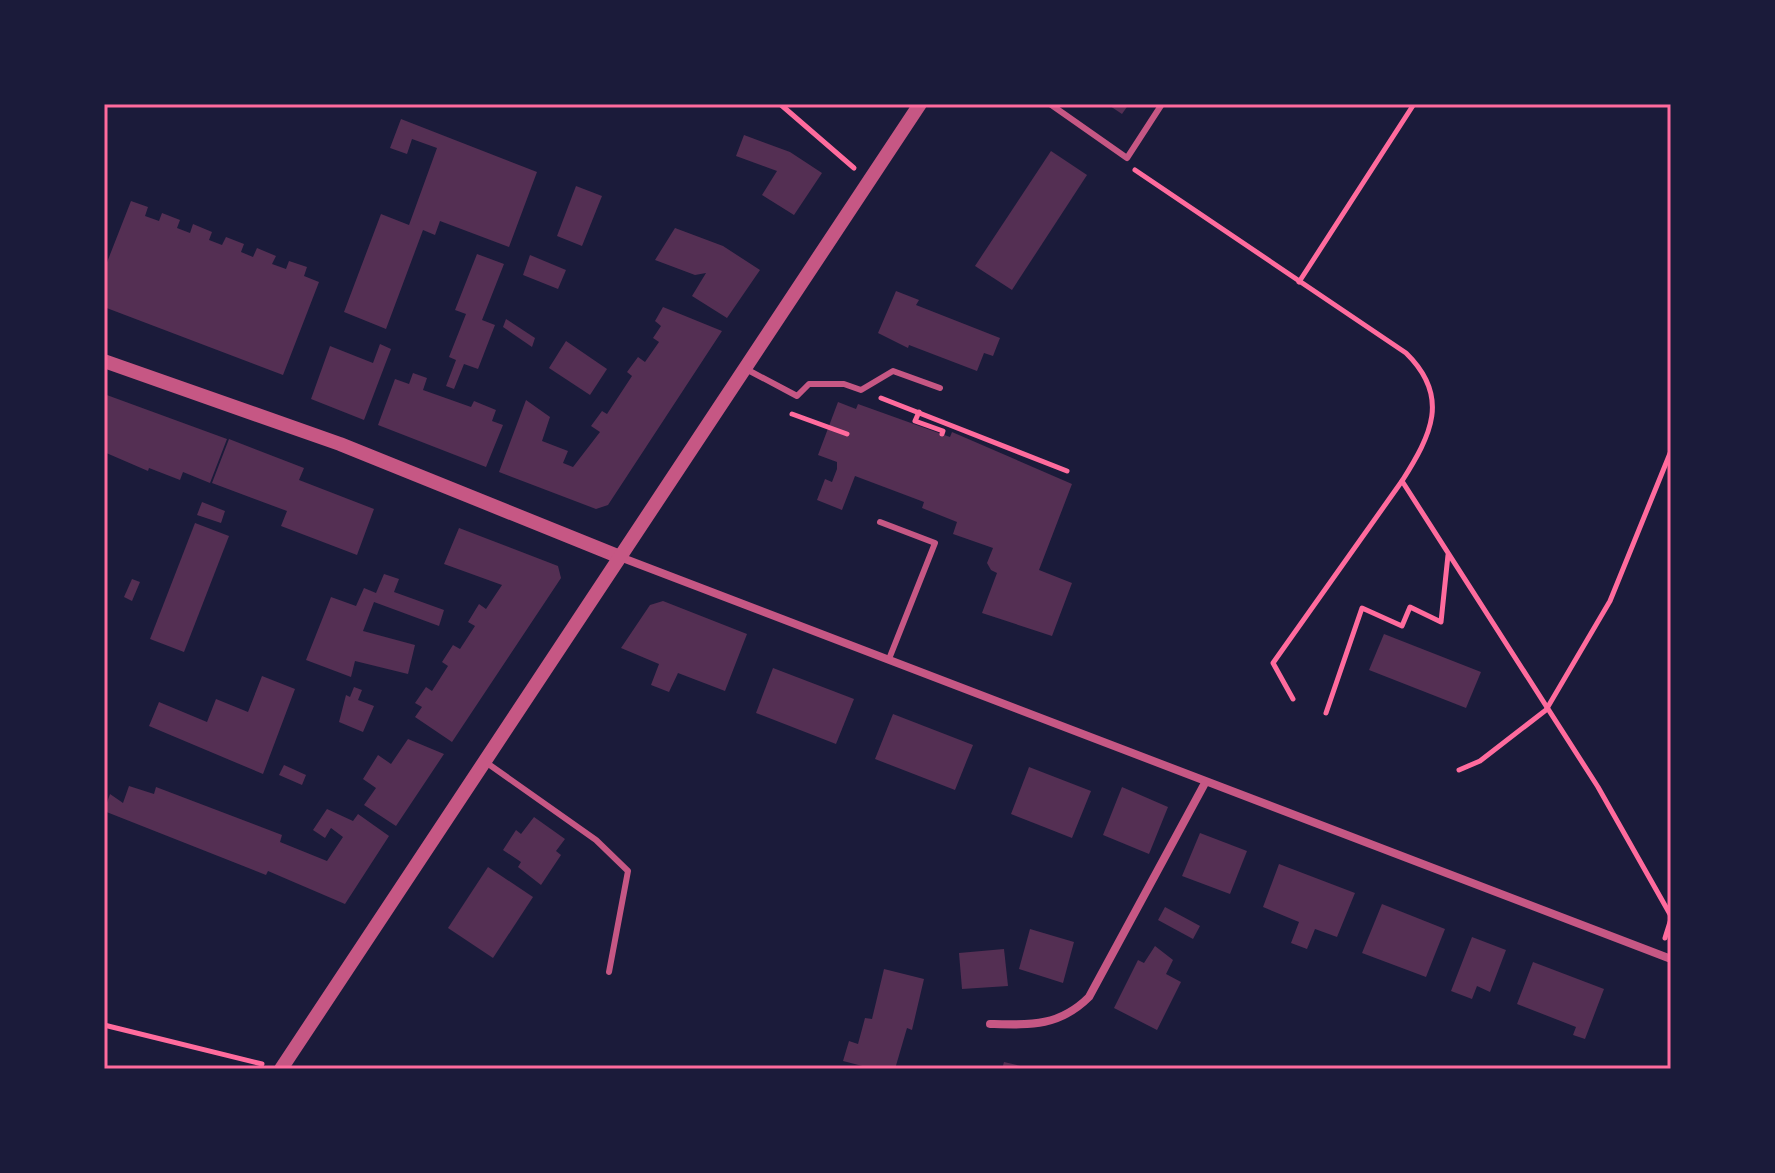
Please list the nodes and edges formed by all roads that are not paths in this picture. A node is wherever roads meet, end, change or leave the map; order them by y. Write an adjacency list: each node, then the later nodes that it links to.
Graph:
1 (920, 104): 5 (street)
2 (1050, 104): 3 (lane)
3 (1162, 104)
4 (104, 361): 8 (street)
5 (746, 369): 6 (lane); 8 (street)
6 (940, 388)
7 (880, 522): 9 (lane)
8 (620, 557): 9 (street); 10 (street)
9 (889, 659): 11 (street)
10 (484, 761): 13 (lane); 15 (street)
11 (1205, 783): 12 (street); 14 (street)
12 (1671, 959)
13 (609, 972)
14 (990, 1024)
15 (274, 1067)

